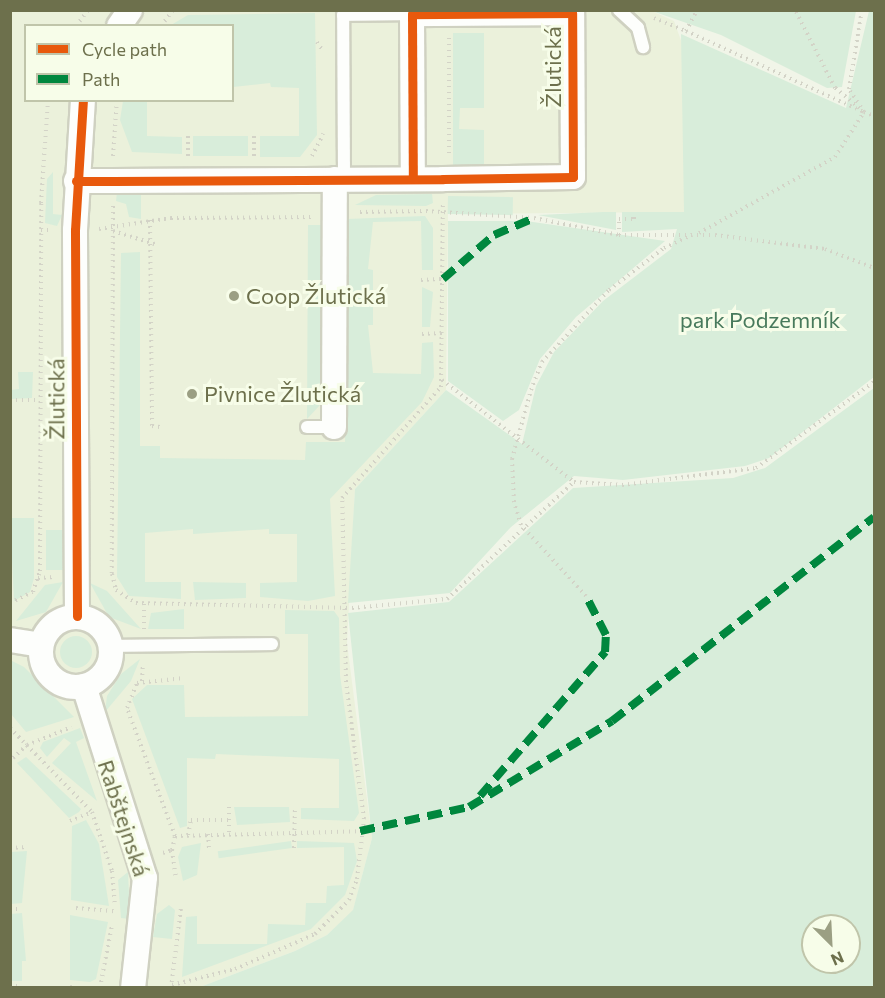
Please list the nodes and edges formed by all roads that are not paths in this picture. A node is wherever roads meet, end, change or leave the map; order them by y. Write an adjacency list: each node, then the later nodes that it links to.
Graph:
1 (130, 10): 6 (street)
2 (620, 10): 7 (lane)
3 (484, 12): 4 (street, Žlutická); 5 (street, Žlutická)
4 (575, 12): 10 (street, Žlutická)
5 (412, 14): 9 (lane); 10 (street)
6 (120, 24)
7 (643, 47)
8 (83, 102): 11 (street, Žlutická)
9 (340, 179): 10 (street, Žlutická); 11 (street, Žlutická); 13 (street)
10 (413, 179)
11 (76, 182): 14 (street, Žlutická)
12 (307, 427): 13 (lane)
13 (334, 427)
14 (76, 616): 17 (street); 18 (street)
15 (10, 640): 17 (street)
16 (272, 644): 18 (lane)
17 (41, 645): 19 (street)
18 (111, 646): 19 (street)
19 (84, 686): 20 (street, Rabštejnská)
20 (133, 987)

